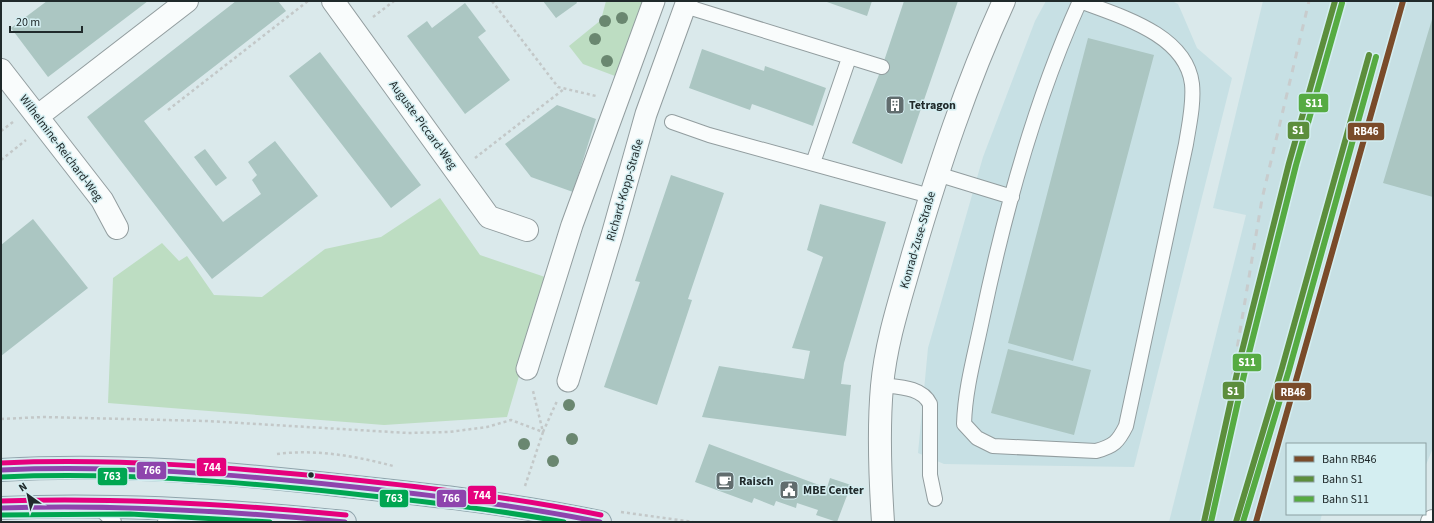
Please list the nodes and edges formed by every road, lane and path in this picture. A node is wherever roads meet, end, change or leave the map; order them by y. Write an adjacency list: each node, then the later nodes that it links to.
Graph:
1 (187, 1): 15 (street)
2 (308, 1): 14 (path)
3 (333, 1): 19 (street, Auguste-Piccard-Weg)
4 (492, 1): 12 (path)
5 (654, 1): 13 (street)
6 (1004, 1): 20 (street, Konrad-Zuse-Straße)
7 (1080, 1): 22 (lane); 22 (lane)
8 (686, 3): 9 (lane); 26 (street, Richard-Kopp-Straße)
9 (849, 58): 10 (lane); 18 (lane)
10 (882, 67)
11 (1, 70): 15 (street, Wilhelmine-Reichard-Weg)
12 (565, 89): 13 (path); 19 (path)
13 (618, 101): 25 (street)
14 (168, 110)
15 (42, 120): 17 (path); 23 (street, Wilhelmine-Reichard-Weg)
16 (672, 122): 18 (lane)
17 (1, 160)
18 (813, 163): 21 (lane)
19 (457, 172): 24 (street, Auguste-Piccard-Weg)
20 (937, 174): 21 (street, Konrad-Zuse-Straße); 22 (lane)
21 (930, 196): 27 (street, Konrad-Zuse-Straße)
22 (1012, 197)
23 (117, 228)
24 (527, 230)
25 (527, 369): 29 (path)
26 (568, 381): 29 (path)
27 (882, 385): 32 (street, Konrad-Zuse-Straße); 33 (lane)
28 (1, 419): 29 (path)
29 (543, 432): 31 (path)
30 (1, 470): 40 (main road)
31 (523, 490)
32 (882, 490): 41 (street, Konrad-Zuse-Straße); 42 (street, Konrad-Zuse-Straße)
33 (935, 499)
34 (97, 505): 35 (main road); 36 (main road); 37 (lane)
35 (1, 508)
36 (188, 508): 38 (lane); 39 (main road)
37 (114, 522)
38 (165, 522)
39 (345, 522)
40 (600, 522)
41 (883, 522)
42 (898, 522)

